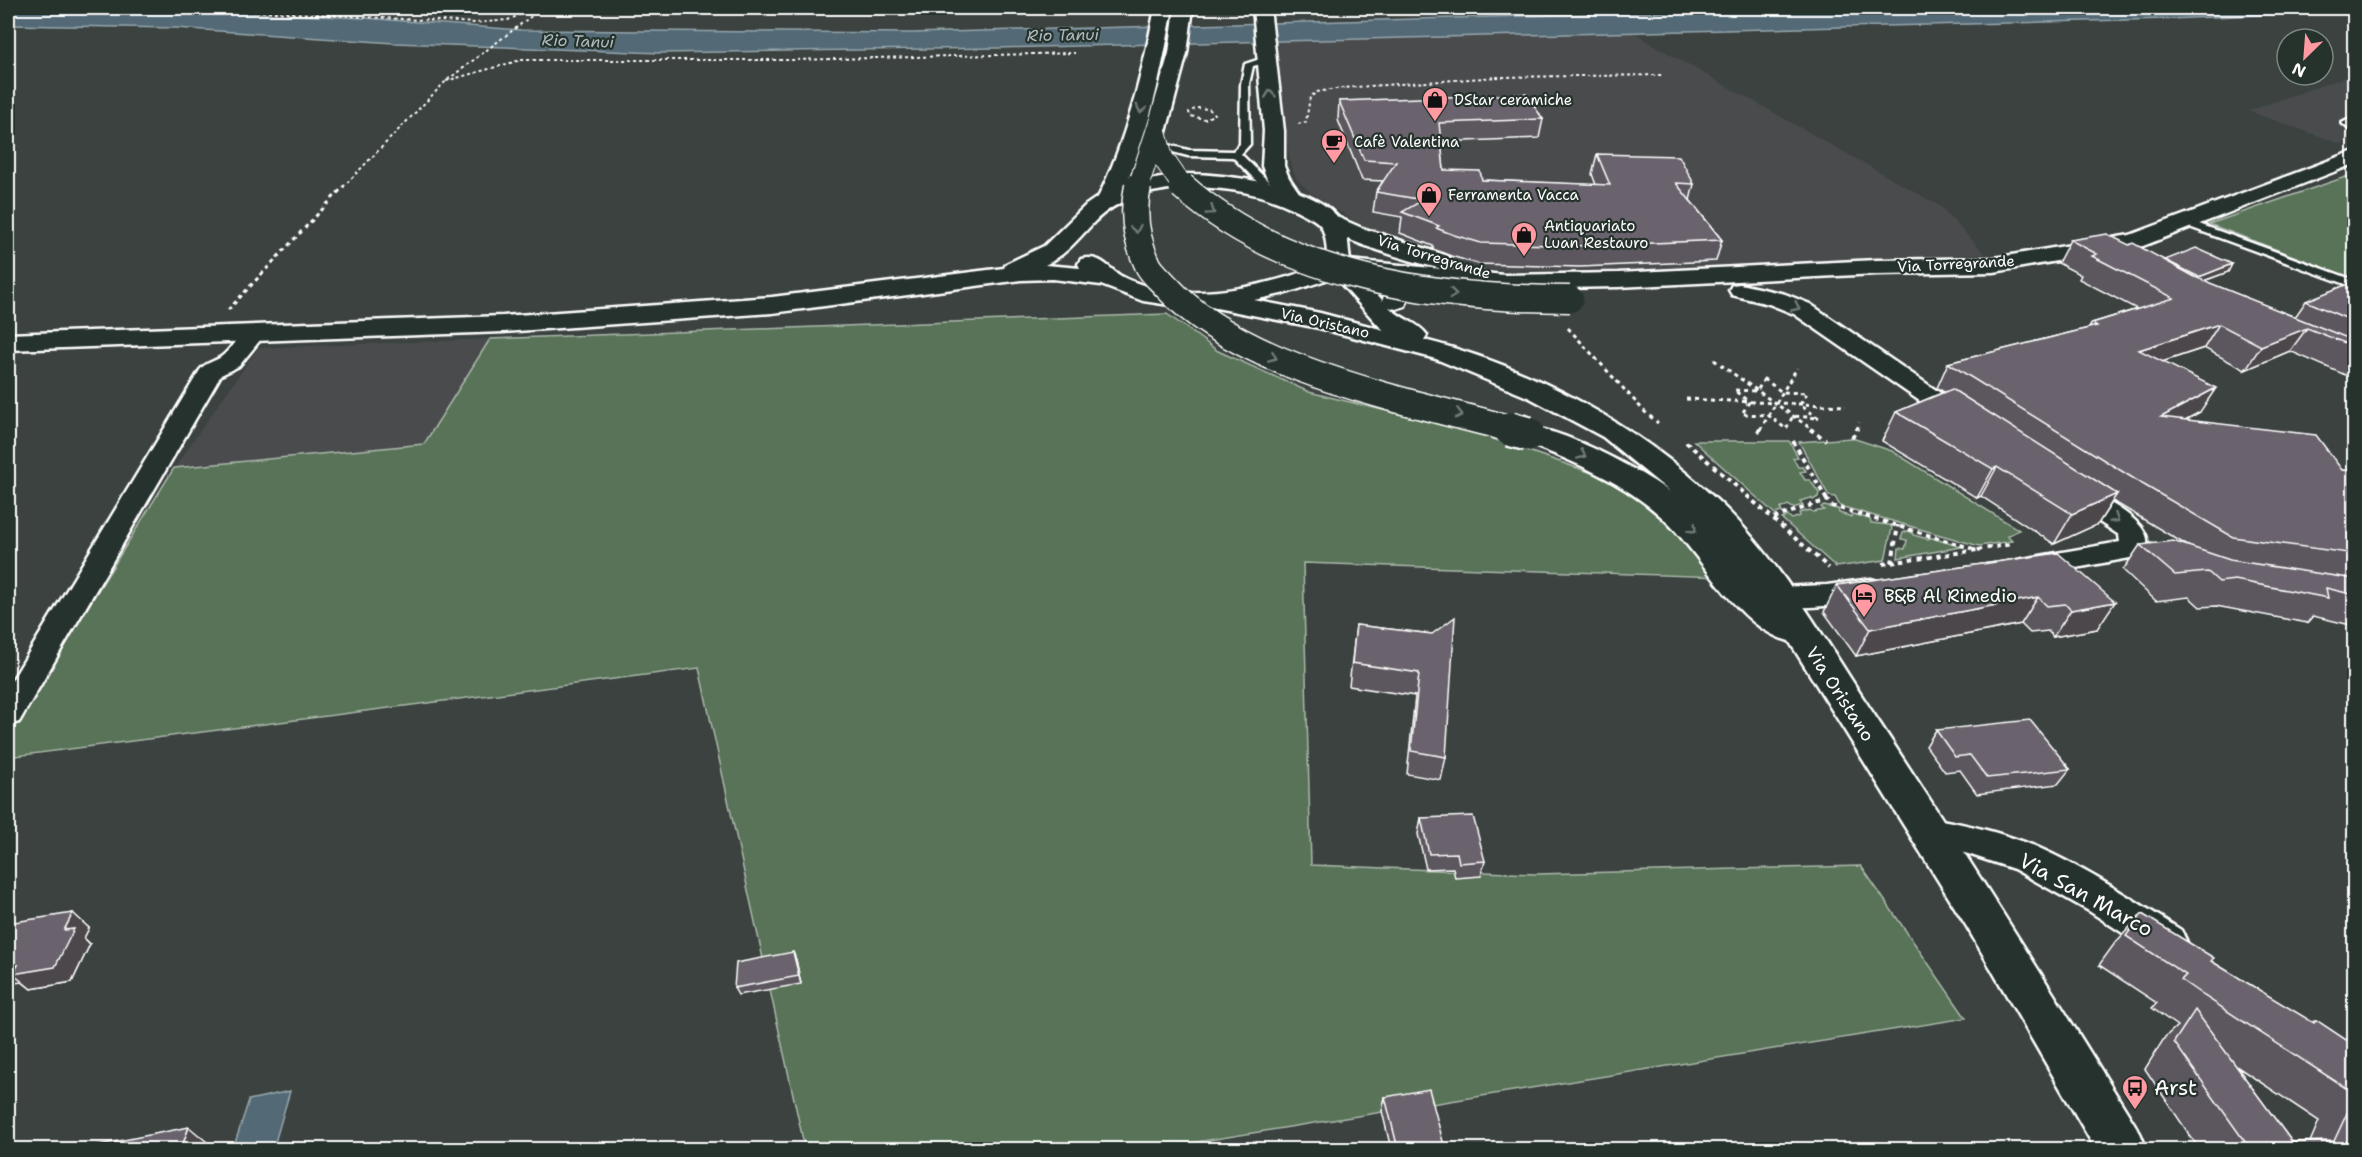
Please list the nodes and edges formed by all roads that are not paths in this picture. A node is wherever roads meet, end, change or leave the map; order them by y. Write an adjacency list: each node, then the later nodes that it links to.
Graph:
1 (1164, 8): 7 (main road, one-way to 7)
2 (1184, 8): 7 (main road)
3 (1261, 8): 4 (main road)
4 (1266, 56): 9 (lane); 12 (main road, one-way to 4)
5 (2355, 120): 6 (lane)
6 (2355, 130)
7 (1145, 134): 8 (lane); 13 (main road); 26 (main road, one-way to 26, bridge); 38 (main road, one-way to 38, bridge)
8 (1188, 153): 9 (lane); 11 (lane)
9 (1236, 154): 12 (lane)
10 (2355, 157): 16 (main road, Via Torregrande)
11 (1171, 182): 12 (main road); 13 (main road)
12 (1281, 194): 15 (main road, Via Torregrande)
13 (1108, 200): 14 (main road)
14 (1086, 219): 22 (main road); 23 (main road)
15 (1330, 221): 20 (main road); 24 (main road, Via Torregrande)
16 (2188, 223): 17 (main road, Via Torregrande); 25 (lane)
17 (2106, 248): 18 (street); 19 (main road, Via Torregrande)
18 (2137, 264)
19 (1994, 265): 24 (main road, Via Torregrande); 26 (main road)
20 (1339, 267): 21 (main road, Via Torregrande); 27 (main road); 30 (main road, Via Oristano)
21 (1431, 274): 24 (main road, Via Torregrande); 30 (main road)
22 (999, 276): 23 (main road); 28 (main road)
23 (1108, 278): 27 (main road)
24 (1541, 281)
25 (2355, 284)
26 (1740, 290): 31 (street, one-way to 31)
27 (1203, 298): 30 (main road, Via Oristano)
28 (254, 334): 29 (main road); 39 (street)
29 (8, 342)
30 (1437, 347): 37 (main road, Via Oristano)
31 (1981, 431)
32 (2052, 480): 33 (street, one-way to 33)
33 (2130, 549): 34 (street); 36 (street)
34 (2202, 570)
35 (1890, 571): 37 (street)
36 (1998, 572)
37 (1778, 597): 38 (main road, Via Oristano)
38 (1809, 645): 40 (main road, Via Oristano)
39 (8, 713)
40 (1930, 832): 41 (street, Via San Marco); 42 (main road, Via Oristano)
41 (2201, 962)
42 (2123, 1149)

